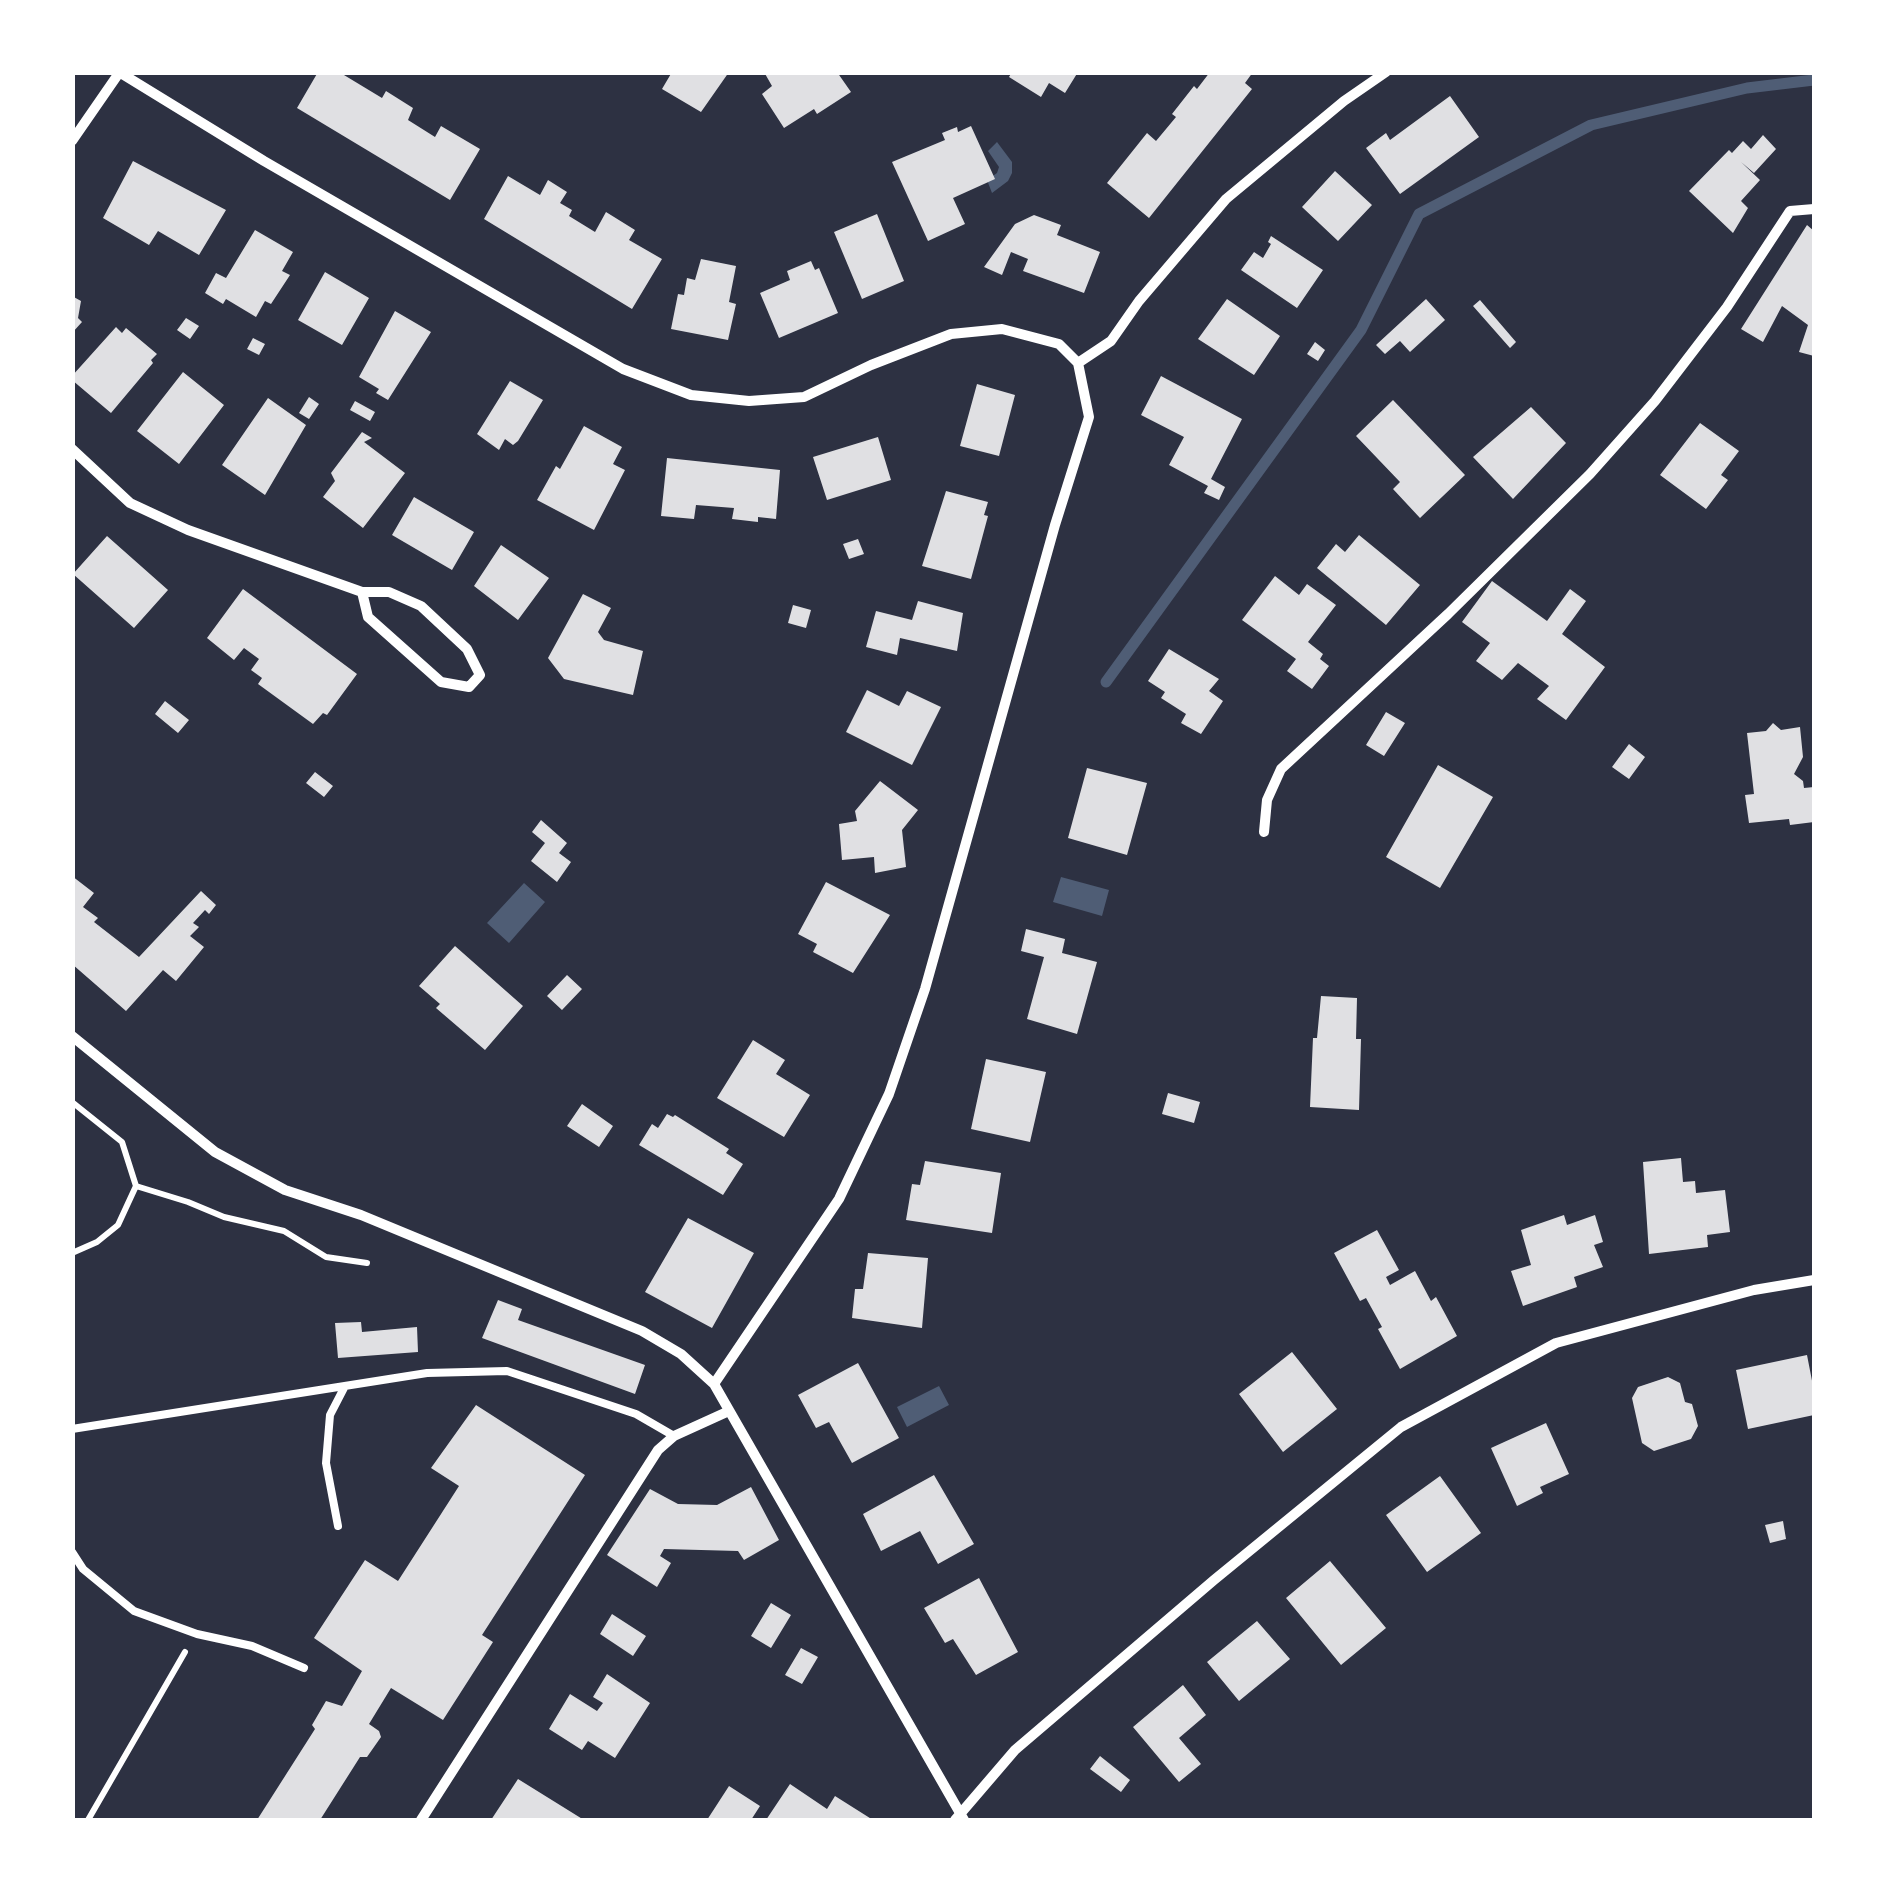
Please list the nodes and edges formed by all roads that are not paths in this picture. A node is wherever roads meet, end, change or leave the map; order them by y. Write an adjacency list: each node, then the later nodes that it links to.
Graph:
1 (119, 72): 3 (street); 5 (street)
2 (1386, 72): 5 (street)
3 (72, 141)
4 (1814, 210): 8 (street)
5 (1078, 362): 11 (street)
6 (72, 449): 7 (street)
7 (362, 592): 7 (street)
8 (1264, 832)
9 (72, 1036): 11 (street)
10 (1814, 1280): 19 (street)
11 (714, 1384): 13 (street)
12 (344, 1388): 14 (lane); 15 (lane); 16 (lane)
13 (730, 1410): 15 (street); 19 (street)
14 (72, 1429)
15 (674, 1436): 20 (street)
16 (338, 1526)
17 (72, 1552): 18 (lane)
18 (304, 1668)
19 (959, 1818)
20 (421, 1820)

